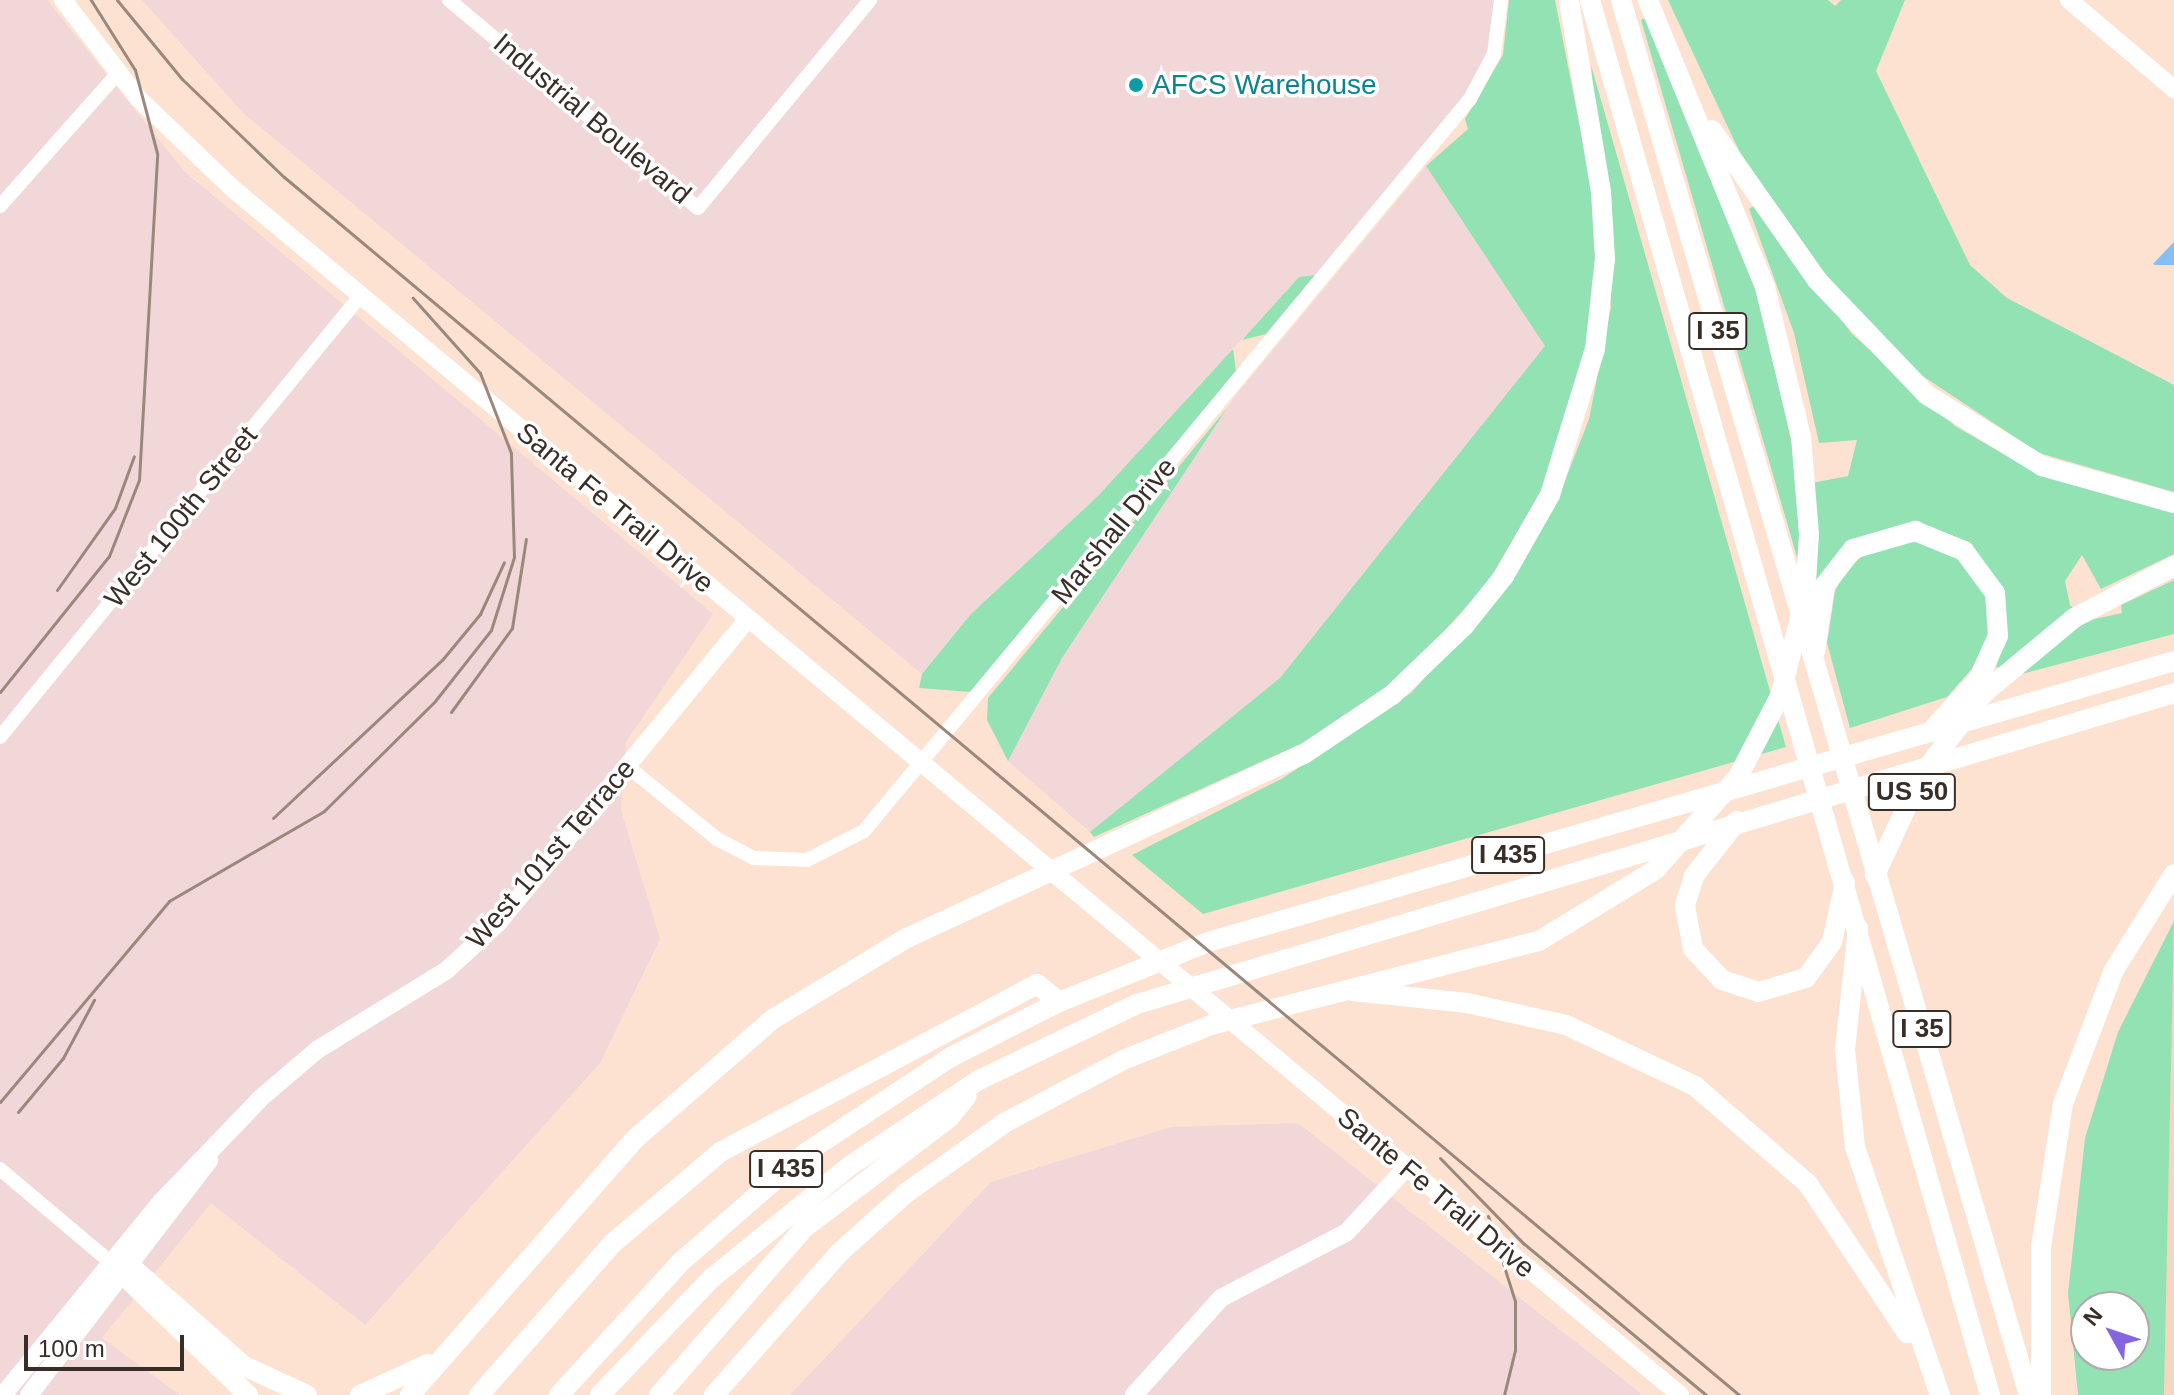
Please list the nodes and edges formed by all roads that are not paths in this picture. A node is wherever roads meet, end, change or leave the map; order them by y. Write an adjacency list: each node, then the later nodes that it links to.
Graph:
1 (63, 0): 10 (main road, Santa Fe Trail Drive)
2 (449, 0): 3 (street, Industrial Boulevard)
3 (870, 0)
4 (1501, 0): 23 (street, Marshall Drive)
5 (1569, 0): 34 (highway)
6 (1590, 0): 25 (highway, I 35)
7 (1621, 0): 19 (highway, I 35)
8 (1648, 0): 12 (highway)
9 (2069, 0): 11 (main road)
10 (118, 73): 13 (street); 14 (main road, Santa Fe Trail Drive)
11 (2174, 89)
12 (1685, 90): 15 (highway); 27 (highway)
13 (0, 206)
14 (361, 295): 17 (main road, Santa Fe Trail Drive); 22 (street, West 100th Street)
15 (2174, 503)
16 (2174, 566): 35 (highway, US 50)
17 (747, 620): 23 (main road, West 101st Terrace); 28 (main road, Santa Fe Trail Drive)
18 (2174, 661): 21 (highway, I 435)
19 (1814, 662): 21 (highway); 51 (highway, I 35)
20 (2174, 693): 24 (highway, I 435)
21 (1930, 732): 29 (highway, I 435)
22 (0, 737)
23 (627, 766): 33 (main road, West 101st Terrace)
24 (1737, 821): 25 (highway); 30 (highway, I 435)
25 (1846, 874): 50 (highway, I 35)
26 (2174, 874): 52 (highway)
27 (1346, 989): 35 (highway); 46 (highway)
28 (1194, 990): 32 (main road, Sante Fe Trail Drive)
29 (1059, 1002): 42 (highway); 43 (highway, I 435)
30 (979, 1080): 44 (highway, I 435); 45 (highway)
31 (0, 1169): 33 (street)
32 (1405, 1169): 47 (main road); 48 (main road, Sante Fe Trail Drive)
33 (118, 1268): 36 (main road, West 101st Terrace); 37 (main road, West 101st Terrace); 38 (highway); 39 (highway)
34 (451, 1344): 40 (highway); 41 (highway)
35 (1932, 1374): 49 (highway, US 50)
36 (3, 1395)
37 (29, 1395)
38 (248, 1395)
39 (307, 1395)
40 (360, 1395)
41 (410, 1395)
42 (479, 1395)
43 (559, 1395)
44 (600, 1395)
45 (659, 1395)
46 (714, 1395)
47 (1134, 1395)
48 (1680, 1395)
49 (1940, 1395)
50 (1990, 1395)
51 (2029, 1395)
52 (2041, 1395)

